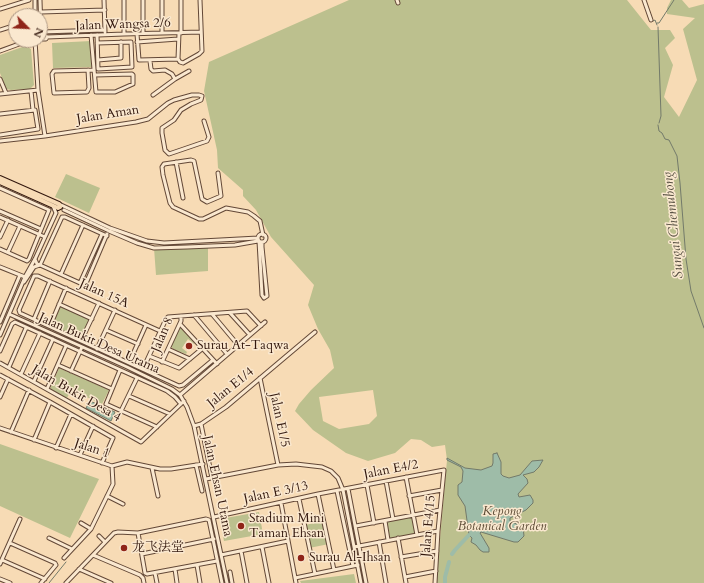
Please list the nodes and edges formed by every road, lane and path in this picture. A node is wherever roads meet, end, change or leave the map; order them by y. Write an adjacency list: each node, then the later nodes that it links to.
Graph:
1 (29, 0): 9 (street)
2 (104, 0): 10 (street)
3 (124, 0): 19 (street)
4 (142, 0): 16 (street)
5 (162, 0): 17 (street)
6 (181, 0): 18 (street)
7 (200, 0): 14 (street)
8 (644, 0): 12 (street)
9 (0, 9)
10 (105, 10): 11 (street); 15 (street)
11 (48, 12)
12 (651, 20)
13 (48, 32): 15 (street)
14 (201, 32): 18 (street, Jalan Wangsa 2/6); 29 (street)
15 (105, 33): 19 (street, Jalan Wangsa 2/6); 22 (street, Jalan Wangsa 2/6)
16 (143, 33): 17 (street, Jalan Wangsa 2/6); 20 (street, Jalan Wangsa 2/6)
17 (162, 33): 18 (street, Jalan Wangsa 2/6)
18 (180, 33): 24 (street)
19 (124, 34): 20 (street, Jalan Wangsa 2/6)
20 (138, 34): 26 (street)
21 (92, 35): 22 (street, Jalan Wangsa 2/6); 23 (street, Jalan Wangsa 2/6); 33 (street)
22 (97, 35): 27 (street)
23 (48, 37)
24 (178, 39): 26 (street); 29 (street)
25 (121, 42): 27 (street); 30 (street); 30 (street)
26 (137, 42): 31 (street)
27 (98, 43): 30 (street)
28 (35, 48): 38 (street)
29 (178, 59): 31 (street)
30 (98, 60)
31 (150, 61): 36 (street)
32 (88, 70): 32 (street); 33 (street)
33 (94, 70): 35 (street)
34 (189, 71): 36 (street)
35 (95, 74): 35 (street)
36 (175, 78): 42 (street)
37 (0, 79): 40 (street)
38 (38, 90): 39 (street); 47 (street)
39 (31, 91): 40 (street); 43 (street)
40 (6, 93): 41 (street)
41 (0, 94)
42 (153, 95)
43 (34, 110): 44 (street); 46 (street)
44 (0, 114)
45 (204, 121): 47 (street, Jalan Aman)
46 (0, 135)
47 (45, 136): 48 (street, Jalan Aman)
48 (0, 141)
49 (176, 162): 50 (street); 54 (street); 68 (street)
50 (218, 173)
51 (0, 178): 56 (main road)
52 (0, 182): 55 (main road)
53 (0, 188): 64 (street)
54 (183, 198)
55 (51, 204): 56 (main road); 59 (street)
56 (59, 204): 57 (street)
57 (65, 208): 59 (street); 65 (street)
58 (0, 211): 64 (street)
59 (56, 213): 69 (street)
60 (0, 217): 61 (street)
61 (8, 220): 63 (street); 71 (street)
62 (83, 225): 67 (street); 76 (street); 78 (street)
63 (20, 226): 66 (street); 74 (street)
64 (42, 229): 66 (street)
65 (109, 230): 70 (street); 72 (street)
66 (39, 234): 69 (street); 74 (street)
67 (102, 234): 70 (street); 82 (street)
68 (263, 234): 72 (street); 72 (street)
69 (45, 236): 75 (street)
70 (107, 236): 82 (street)
71 (0, 237)
72 (259, 240): 72 (street)
73 (0, 249): 74 (street)
74 (8, 252)
75 (35, 259): 76 (street); 80 (street)
76 (40, 265): 78 (street); 83 (street)
77 (0, 266): 79 (street)
78 (61, 274): 82 (street)
79 (20, 275): 80 (street); 95 (street)
80 (25, 277): 83 (street)
81 (50, 281): 84 (street, Jalan 15A); 94 (street); 94 (street, Jalan 15A)
82 (80, 283)
83 (21, 288): 89 (street)
84 (66, 288): 85 (street, Jalan 15A); 86 (street)
85 (99, 303): 87 (street, Jalan 15A); 93 (street)
86 (60, 304): 93 (street); 99 (street)
87 (115, 310): 98 (street, Jalan 15A); 102 (street)
88 (230, 312): 90 (street); 100 (street); 107 (street)
89 (9, 314): 106 (street); 113 (street, Jalan Bukit Desa Utama)
90 (212, 314): 91 (street); 111 (street)
91 (194, 315): 92 (street); 119 (street)
92 (182, 316): 97 (street, Jalan 8); 103 (street)
93 (92, 318): 109 (street)
94 (34, 319): 99 (street)
95 (0, 322)
96 (265, 322): 100 (street)
97 (180, 324): 115 (street, Jalan 8); 116 (street)
98 (146, 325): 103 (street, Jalan 15A); 110 (street)
99 (50, 326): 109 (street)
100 (261, 326): 107 (street)
101 (26, 328): 105 (street, Jalan Bukit Desa Utama); 117 (street, Jalan Bukit Desa Utama); 128 (street)
102 (106, 330): 110 (street); 114 (street)
103 (160, 331): 120 (street)
104 (316, 332): 136 (street, Jalan E1/4)
105 (40, 333): 108 (street, Jalan Bukit Desa Utama); 133 (street)
106 (0, 335)
107 (250, 335): 111 (street)
108 (53, 339): 112 (street, Jalan Bukit Desa Utama); 138 (street)
109 (81, 341): 114 (street)
110 (138, 344): 125 (street)
111 (238, 345): 119 (street)
112 (66, 346): 118 (street, Jalan Bukit Desa Utama); 127 (street)
113 (82, 347): 118 (street); 129 (street, Jalan Bukit Desa Utama)
114 (97, 348): 125 (street)
115 (168, 348): 121 (street); 123 (street, Jalan 8)
116 (203, 348): 121 (street); 122 (street)
117 (0, 350)
118 (80, 352): 131 (street, Jalan Bukit Desa Utama); 132 (street)
119 (227, 354): 126 (street)
120 (149, 356): 123 (street); 130 (street)
121 (190, 359): 123 (street)
122 (213, 360): 126 (street); 130 (street)
123 (162, 362)
124 (0, 363): 128 (street, Jalan Bukit Desa 4)
125 (129, 363): 129 (street); 130 (street)
126 (216, 364): 142 (street)
127 (58, 365): 132 (street); 139 (street)
128 (8, 367): 133 (street, Jalan Bukit Desa 4)
129 (127, 367): 142 (street, Jalan Bukit Desa Utama)
130 (143, 369)
131 (120, 370): 135 (street, Jalan Bukit Desa Utama); 140 (street)
132 (71, 371): 140 (street)
133 (21, 374): 138 (street, Jalan Bukit Desa 4)
134 (0, 375): 137 (street)
135 (137, 378): 143 (street); 147 (street, Jalan Bukit Desa Utama)
136 (260, 378): 151 (street, Jalan E1/4); 163 (street, Jalan E1/5)
137 (8, 379): 141 (street); 144 (street)
138 (34, 381): 139 (street, Jalan Bukit Desa 4)
139 (47, 389): 154 (street, Jalan Bukit Desa 4)
140 (112, 389): 148 (street)
141 (29, 390): 146 (street); 156 (street)
142 (180, 395): 145 (street, Jalan Ehsan Utama)
143 (128, 396): 148 (street); 150 (street)
144 (0, 397)
145 (184, 400): 147 (street); 153 (street, Jalan Ehsan Utama)
146 (50, 402): 149 (street); 157 (street)
147 (181, 404): 150 (street)
148 (121, 411): 154 (street)
149 (71, 414): 152 (street); 158 (street)
150 (170, 414): 154 (street)
151 (201, 424): 153 (street, Jalan E1/4); 168 (street)
152 (93, 426): 159 (street); 160 (street)
153 (194, 426): 161 (street, Jalan Ehsan Utama)
154 (157, 427)
155 (0, 428): 156 (street, Jalan 1)
156 (11, 432): 157 (street, Jalan 1)
157 (34, 440): 158 (street, Jalan 1)
158 (56, 448): 159 (street, Jalan 1)
159 (80, 456): 160 (street, Jalan 1)
160 (102, 463): 164 (street, Jalan 1)
161 (203, 464): 162 (street, Jalan 1); 169 (street, Jalan Ehsan Utama)
162 (196, 465): 165 (street, Jalan 1); 175 (street)
163 (278, 465): 168 (street); 173 (street)
164 (112, 466): 165 (street, Jalan 1); 178 (street)
165 (152, 468): 179 (street)
166 (444, 470): 167 (street, Jalan E4/2); 174 (street, Jalan E4/15)
167 (406, 477): 170 (street, Jalan E4/2); 180 (street)
168 (212, 478): 169 (street)
169 (206, 479): 186 (street, Jalan Ehsan Utama)
170 (386, 481): 171 (street, Jalan E4/2); 188 (street)
171 (367, 485): 172 (street, Jalan E4/2); 190 (street)
172 (348, 488): 173 (street, Jalan E4/2); 192 (street)
173 (343, 490): 176 (street, Jalan E 3/13); 207 (street)
174 (442, 490): 180 (street); 184 (street, Jalan E4/15)
175 (202, 491)
176 (337, 491): 177 (street, Jalan E 3/13); 221 (street)
177 (318, 494): 181 (street, Jalan E 3/13); 225 (street)
178 (108, 496): 183 (street); 193 (street)
179 (158, 496)
180 (409, 496): 185 (street)
181 (299, 499): 182 (street, Jalan E 3/13); 229 (street)
182 (281, 503): 186 (street, Jalan E 3/13); 203 (street)
183 (123, 504)
184 (440, 510): 185 (street); 194 (street, Jalan E4/15)
185 (413, 516): 188 (street); 196 (street)
186 (214, 517): 199 (street, Jalan Ehsan Utama)
187 (20, 519): 206 (street)
188 (393, 519): 189 (street)
189 (385, 521): 190 (street); 202 (street)
190 (374, 523): 192 (street)
191 (81, 524): 193 (street)
192 (356, 526): 208 (street)
193 (91, 529): 210 (street)
194 (438, 531): 196 (street); 212 (street, Jalan E4/15)
195 (138, 533): 201 (street); 204 (street); 214 (street)
196 (417, 535): 200 (street)
197 (99, 536): 204 (street)
198 (50, 538): 210 (street)
199 (218, 538): 201 (street); 215 (street, Jalan Ehsan Utama)
200 (398, 538): 202 (street); 216 (street)
201 (213, 539): 214 (street); 218 (street)
202 (388, 540): 205 (street)
203 (288, 541): 209 (street); 231 (street)
204 (105, 542): 213 (street)
205 (378, 542): 208 (street); 250 (street)
206 (10, 543): 219 (street); 233 (street)
207 (354, 546): 208 (street); 222 (street)
208 (359, 546): 249 (street)
209 (262, 547): 211 (street); 246 (street)
210 (72, 549): 217 (street)
211 (241, 551): 215 (street); 245 (street)
212 (437, 551): 216 (street); 226 (street, Jalan E4/15)
213 (93, 554): 223 (street); 238 (street)
214 (142, 554): 228 (street)
215 (222, 555): 243 (street, Jalan Ehsan Utama)
216 (401, 557): 230 (street)
217 (64, 558)
218 (217, 560): 220 (street); 242 (street)
219 (1, 562): 233 (street)
220 (196, 565): 224 (street); 241 (street)
221 (353, 566): 222 (street); 225 (street)
222 (358, 566): 248 (street)
223 (79, 569): 236 (street); 237 (street)
224 (174, 569): 228 (street); 240 (street)
225 (334, 570): 229 (street)
226 (436, 571): 230 (street); 252 (street, Jalan E4/15)
227 (230, 572): 244 (street)
228 (155, 573): 239 (street)
229 (315, 574): 231 (street)
230 (405, 576): 251 (street)
231 (295, 578): 247 (street)
232 (0, 579): 234 (street)
233 (45, 579): 235 (street)
234 (10, 583)
235 (41, 583)
236 (66, 583)
237 (111, 583)
238 (144, 583)
239 (157, 583)
240 (178, 583)
241 (200, 583)
242 (222, 583)
243 (227, 583)
244 (232, 583)
245 (247, 583)
246 (269, 583)
247 (296, 583)
248 (361, 583)
249 (366, 583)
250 (386, 583)
251 (406, 583)
252 (435, 583)

